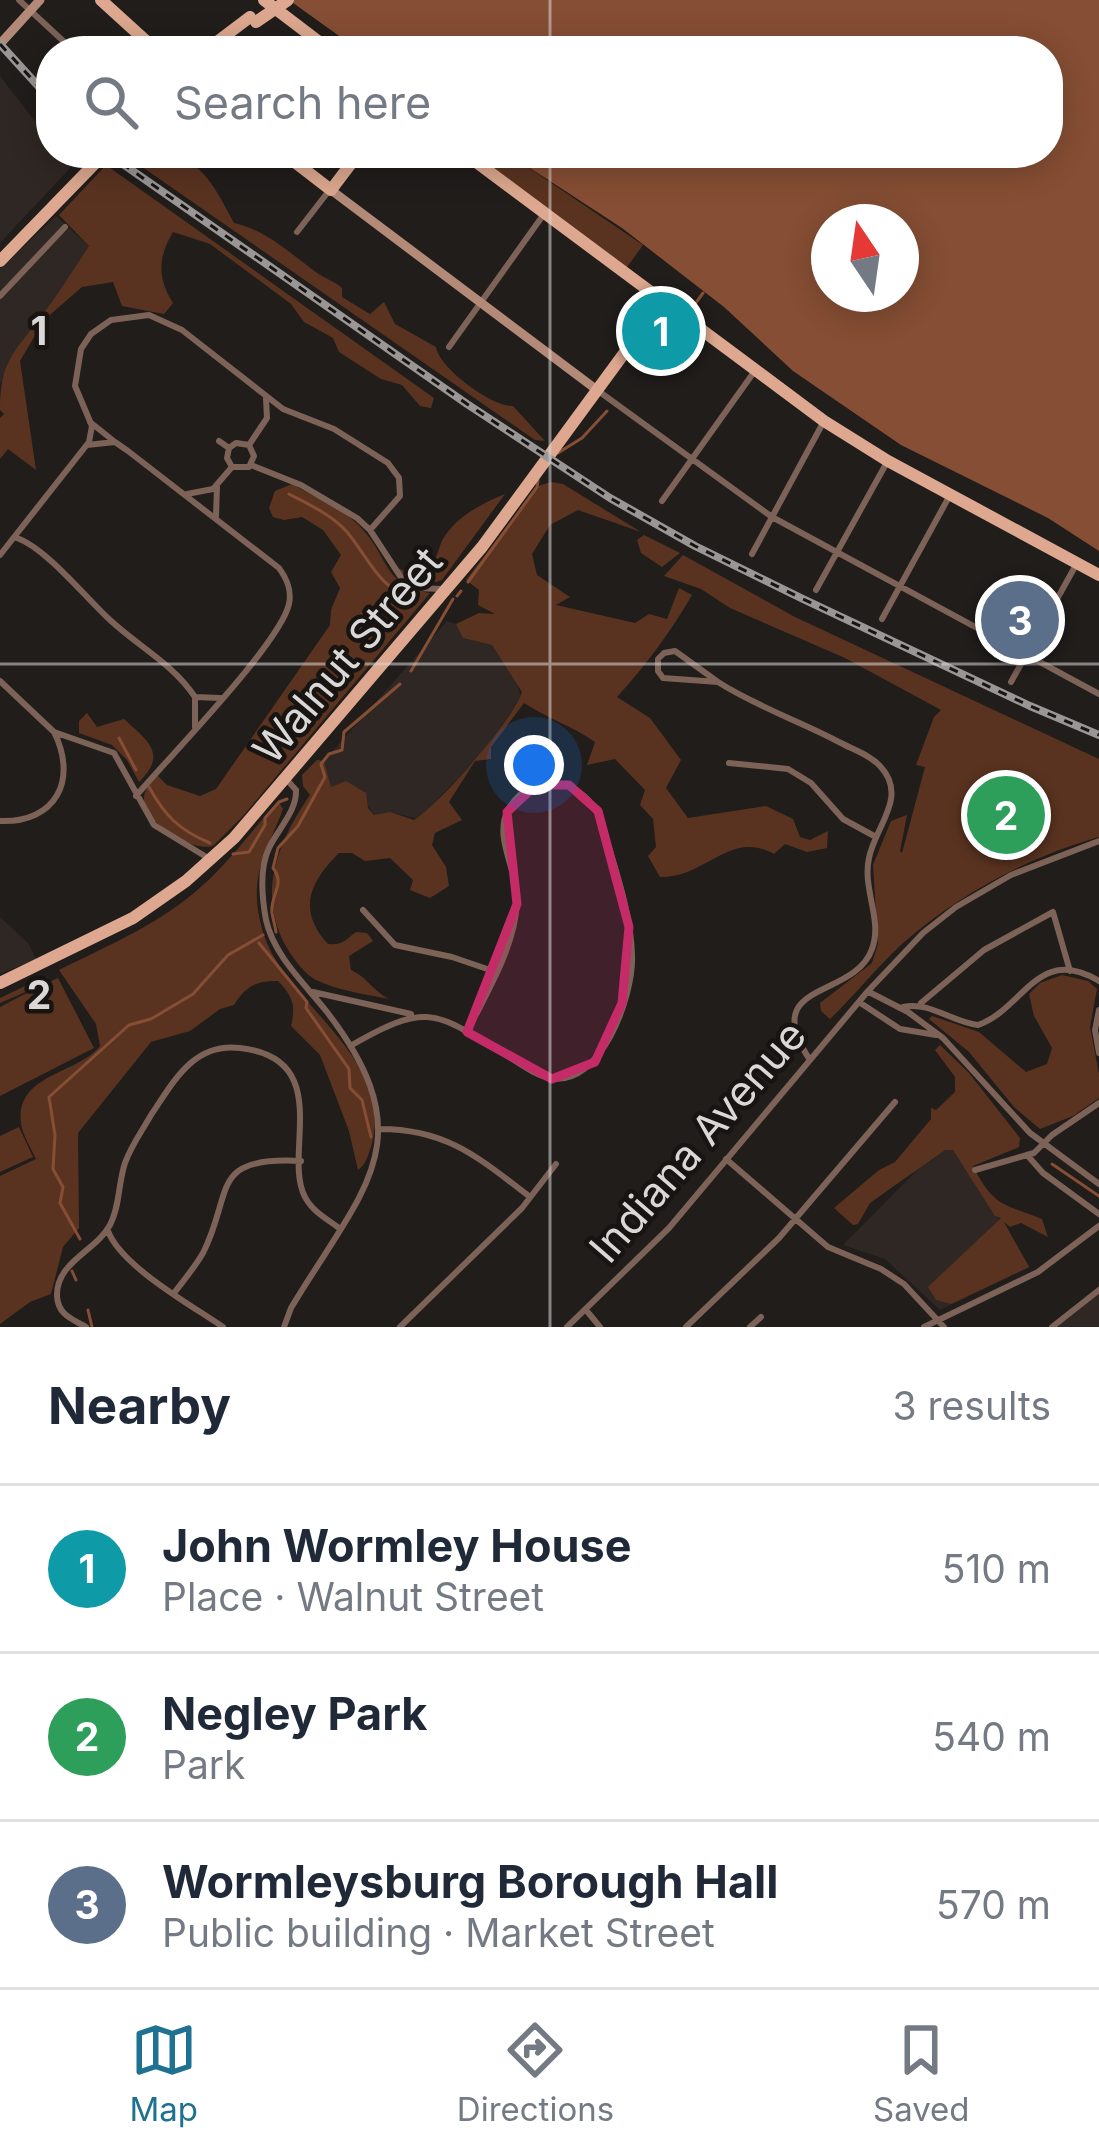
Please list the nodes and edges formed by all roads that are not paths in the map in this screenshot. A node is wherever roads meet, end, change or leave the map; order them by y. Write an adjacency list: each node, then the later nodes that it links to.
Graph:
1 (19, 0): 7 (street)
2 (40, 0): 7 (street)
3 (101, 0): 10 (main road)
4 (264, 0): 12 (main road)
5 (276, 0): 8 (main road, bridge)
6 (288, 0): 8 (main road, bridge)
7 (31, 11): 9 (street); 13 (street)
8 (253, 20): 11 (main road)
9 (58, 36)
10 (141, 36)
11 (228, 36)
12 (311, 36)
13 (0, 44)
14 (80, 168): 23 (main road)
15 (91, 168): 24 (main road)
16 (302, 168): 19 (main road)
17 (348, 168): 19 (main road)
18 (484, 168): 20 (main road)
19 (331, 190): 22 (street); 27 (street)
20 (544, 214): 26 (main road); 27 (street)
21 (65, 227): 25 (street)
22 (297, 232)
23 (0, 251)
24 (0, 262)
25 (0, 296)
26 (662, 303): 29 (main road); 30 (main road, Walnut Street)
27 (478, 304): 28 (street); 30 (street)
28 (448, 347)
29 (754, 372): 33 (main road); 41 (street)
30 (597, 390): 41 (street); 60 (main road, Walnut Street)
31 (265, 395): 32 (street); 34 (street); 35 (street)
32 (293, 414): 35 (street); 51 (street)
33 (824, 421): 42 (main road); 49 (street)
34 (90, 422): 37 (street); 38 (street)
35 (264, 424): 39 (street)
36 (219, 441): 40 (street)
37 (115, 442): 38 (street); 46 (street)
38 (87, 445): 52 (street)
39 (248, 445): 40 (street); 43 (street)
40 (229, 448): 44 (street)
41 (692, 459): 48 (street); 49 (street)
42 (888, 461): 47 (main road); 53 (street)
43 (251, 465): 44 (street); 51 (street)
44 (232, 467): 45 (street)
45 (217, 485): 46 (street); 50 (street)
46 (184, 494): 50 (street)
47 (950, 495): 56 (main road); 58 (street)
48 (662, 501)
49 (772, 517): 53 (street); 54 (street)
50 (217, 519): 68 (street)
51 (370, 530): 60 (street)
52 (17, 538): 55 (street); 67 (street)
53 (836, 551): 58 (street); 59 (street)
54 (752, 554)
55 (0, 555)
56 (1077, 563): 57 (main road); 62 (street)
57 (1099, 575)
58 (899, 586): 61 (street); 62 (street)
59 (816, 590)
60 (444, 591): 74 (main road, Walnut Street)
61 (882, 620)
62 (1026, 655): 65 (street); 66 (street)
63 (0, 681): 70 (street)
64 (718, 682): 64 (street); 77 (street)
65 (1011, 682)
66 (1099, 694)
67 (195, 697): 68 (street); 69 (street)
68 (221, 698): 69 (street)
69 (195, 730): 75 (street)
70 (54, 732): 71 (street); 72 (street)
71 (77, 740): 72 (street); 75 (street)
72 (64, 754): 76 (street)
73 (729, 763): 77 (street)
74 (286, 779): 79 (main road, Walnut Street); 85 (street)
75 (136, 796): 79 (street)
76 (0, 821)
77 (876, 837): 97 (street)
78 (1099, 841): 86 (street, Indiana Avenue)
79 (211, 860): 84 (main road, Walnut Street)
80 (363, 910): 82 (street)
81 (1070, 971): 83 (street); 88 (street); 88 (street)
82 (496, 972): 93 (street); 93 (street)
83 (1099, 981)
84 (0, 983)
85 (310, 991): 91 (street); 95 (street)
86 (868, 991): 87 (street, Indiana Avenue); 89 (street)
87 (859, 1002): 94 (street); 97 (street, Indiana Avenue)
88 (921, 1003): 89 (street)
89 (900, 1008): 94 (street)
90 (1099, 1010): 92 (street)
91 (413, 1015): 93 (street); 95 (street)
92 (1097, 1025): 96 (street)
93 (467, 1032)
94 (940, 1036): 101 (street)
95 (352, 1045): 100 (street)
96 (1099, 1053)
97 (810, 1060): 103 (street, Indiana Avenue)
98 (895, 1102): 110 (street)
99 (1099, 1103): 101 (street)
100 (380, 1129): 108 (street); 112 (street)
101 (1043, 1143): 102 (street); 107 (street)
102 (1027, 1155): 106 (street); 109 (street)
103 (726, 1159): 110 (street); 116 (street, Indiana Avenue)
104 (301, 1161): 112 (street); 113 (street); 115 (street)
105 (556, 1164): 108 (street)
106 (975, 1170)
107 (1099, 1184)
108 (531, 1198): 122 (street)
109 (1099, 1214)
110 (796, 1219): 118 (street); 125 (street)
111 (1099, 1226): 118 (street)
112 (339, 1228): 121 (street)
113 (107, 1231): 115 (street); 119 (street)
114 (1099, 1290): 128 (street)
115 (174, 1293): 120 (street)
116 (586, 1310): 123 (street, Indiana Avenue); 124 (street)
117 (761, 1317): 126 (street)
118 (941, 1323): 127 (street)
119 (86, 1327)
120 (223, 1327)
121 (284, 1327)
122 (400, 1327)
123 (567, 1327)
124 (600, 1327)
125 (686, 1327)
126 (750, 1327)
127 (924, 1327)
128 (1052, 1327)

